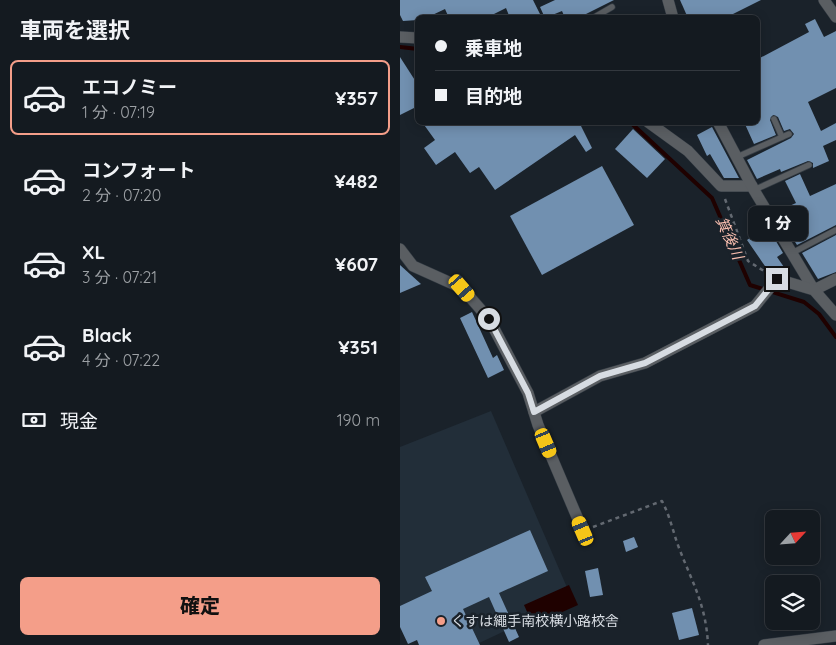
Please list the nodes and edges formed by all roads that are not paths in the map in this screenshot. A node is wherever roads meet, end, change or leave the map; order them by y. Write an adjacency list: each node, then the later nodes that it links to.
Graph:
1 (668, 0): 5 (street)
2 (824, 0): 6 (street)
3 (612, 7): 4 (lane)
4 (598, 15)
5 (672, 15)
6 (836, 17)
7 (400, 37): 8 (street)
8 (415, 38)
9 (774, 119): 13 (lane)
10 (652, 125): 16 (street)
11 (720, 125): 14 (street)
12 (789, 134): 13 (lane)
13 (782, 137): 14 (lane)
14 (737, 157): 16 (street)
15 (809, 165): 16 (lane)
16 (753, 188): 19 (street)
17 (836, 230): 19 (lane)
18 (400, 249): 23 (street)
19 (792, 253): 21 (street)
20 (836, 279): 21 (street)
21 (814, 290): 22 (street); 23 (street)
22 (836, 314)
23 (534, 412): 24 (street)
24 (583, 531)
25 (836, 636): 26 (street)
26 (764, 645)

